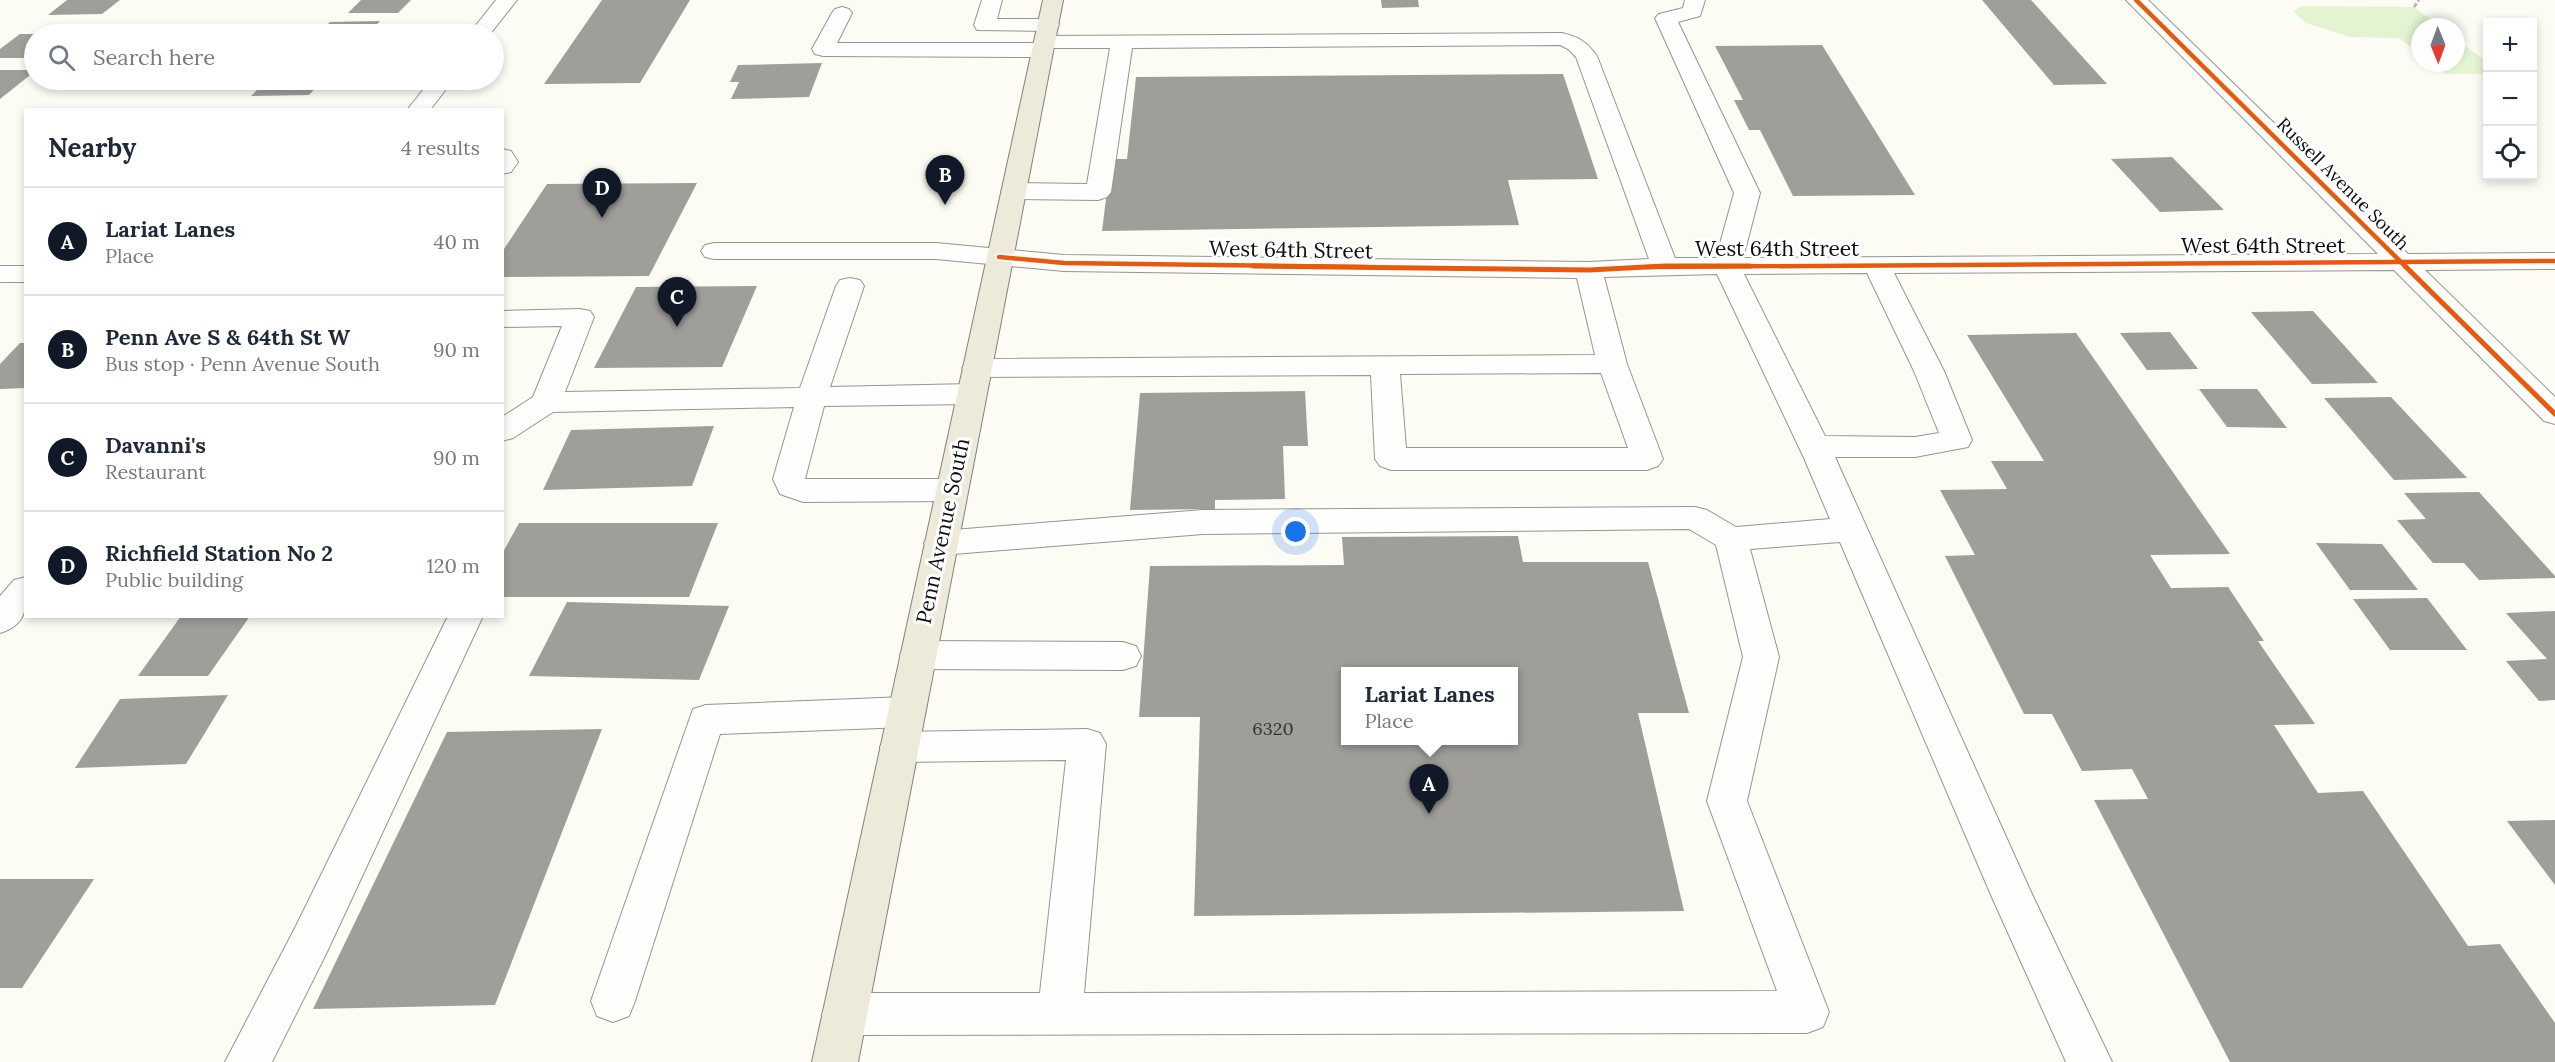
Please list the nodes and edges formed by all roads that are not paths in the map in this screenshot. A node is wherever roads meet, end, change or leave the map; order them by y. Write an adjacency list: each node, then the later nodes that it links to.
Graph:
1 (507, 0): 7 (street)
2 (992, 0): 8 (street)
3 (1053, 0): 8 (main road, Penn Avenue South)
4 (1695, 0): 19 (street)
5 (2136, 0): 16 (street, Russell Avenue South)
6 (842, 13): 8 (street)
7 (487, 24)
8 (1045, 39): 9 (street); 12 (main road, Penn Avenue South)
9 (1122, 42): 12 (street); 18 (street)
10 (434, 90): 11 (street)
11 (420, 108)
12 (1014, 191): 14 (main road, Penn Avenue South)
13 (714, 251): 14 (street, West 64th Street)
14 (999, 256): 20 (street, West 64th Street); 27 (main road, Penn Avenue South)
15 (2555, 261): 16 (street, West 64th Street)
16 (2401, 262): 17 (street, West 64th Street); 30 (street, Russell Avenue South)
17 (1877, 265): 19 (street, West 64th Street); 32 (street)
18 (1665, 266): 19 (street, West 64th Street); 20 (street, West 64th Street)
19 (1727, 266): 32 (street)
20 (1589, 270): 25 (street)
21 (0, 274): 22 (street)
22 (24, 274)
23 (850, 286): 28 (street)
24 (504, 320): 29 (street)
25 (1612, 364): 26 (street); 26 (street)
26 (1384, 365): 27 (street)
27 (974, 381): 28 (street); 33 (main road, Penn Avenue South)
28 (812, 397): 29 (street); 33 (street)
29 (546, 402): 31 (street)
30 (2555, 414)
31 (504, 430)
32 (1814, 446): 34 (street)
33 (952, 490): 36 (main road, Penn Avenue South)
34 (1851, 529): 35 (street); 48 (street)
35 (1731, 539): 36 (street); 45 (street)
36 (941, 543): 40 (main road, Penn Avenue South)
37 (24, 591): 39 (street)
38 (465, 618): 46 (street)
39 (0, 620)
40 (918, 655): 41 (street); 42 (main road, Penn Avenue South)
41 (1123, 656)
42 (902, 729): 43 (street); 44 (main road, Penn Avenue South); 45 (street)
43 (613, 1001)
44 (844, 1014): 45 (street); 47 (main road, Penn Avenue South)
45 (1060, 1014)
46 (248, 1062)
47 (835, 1062)
48 (2089, 1062)

